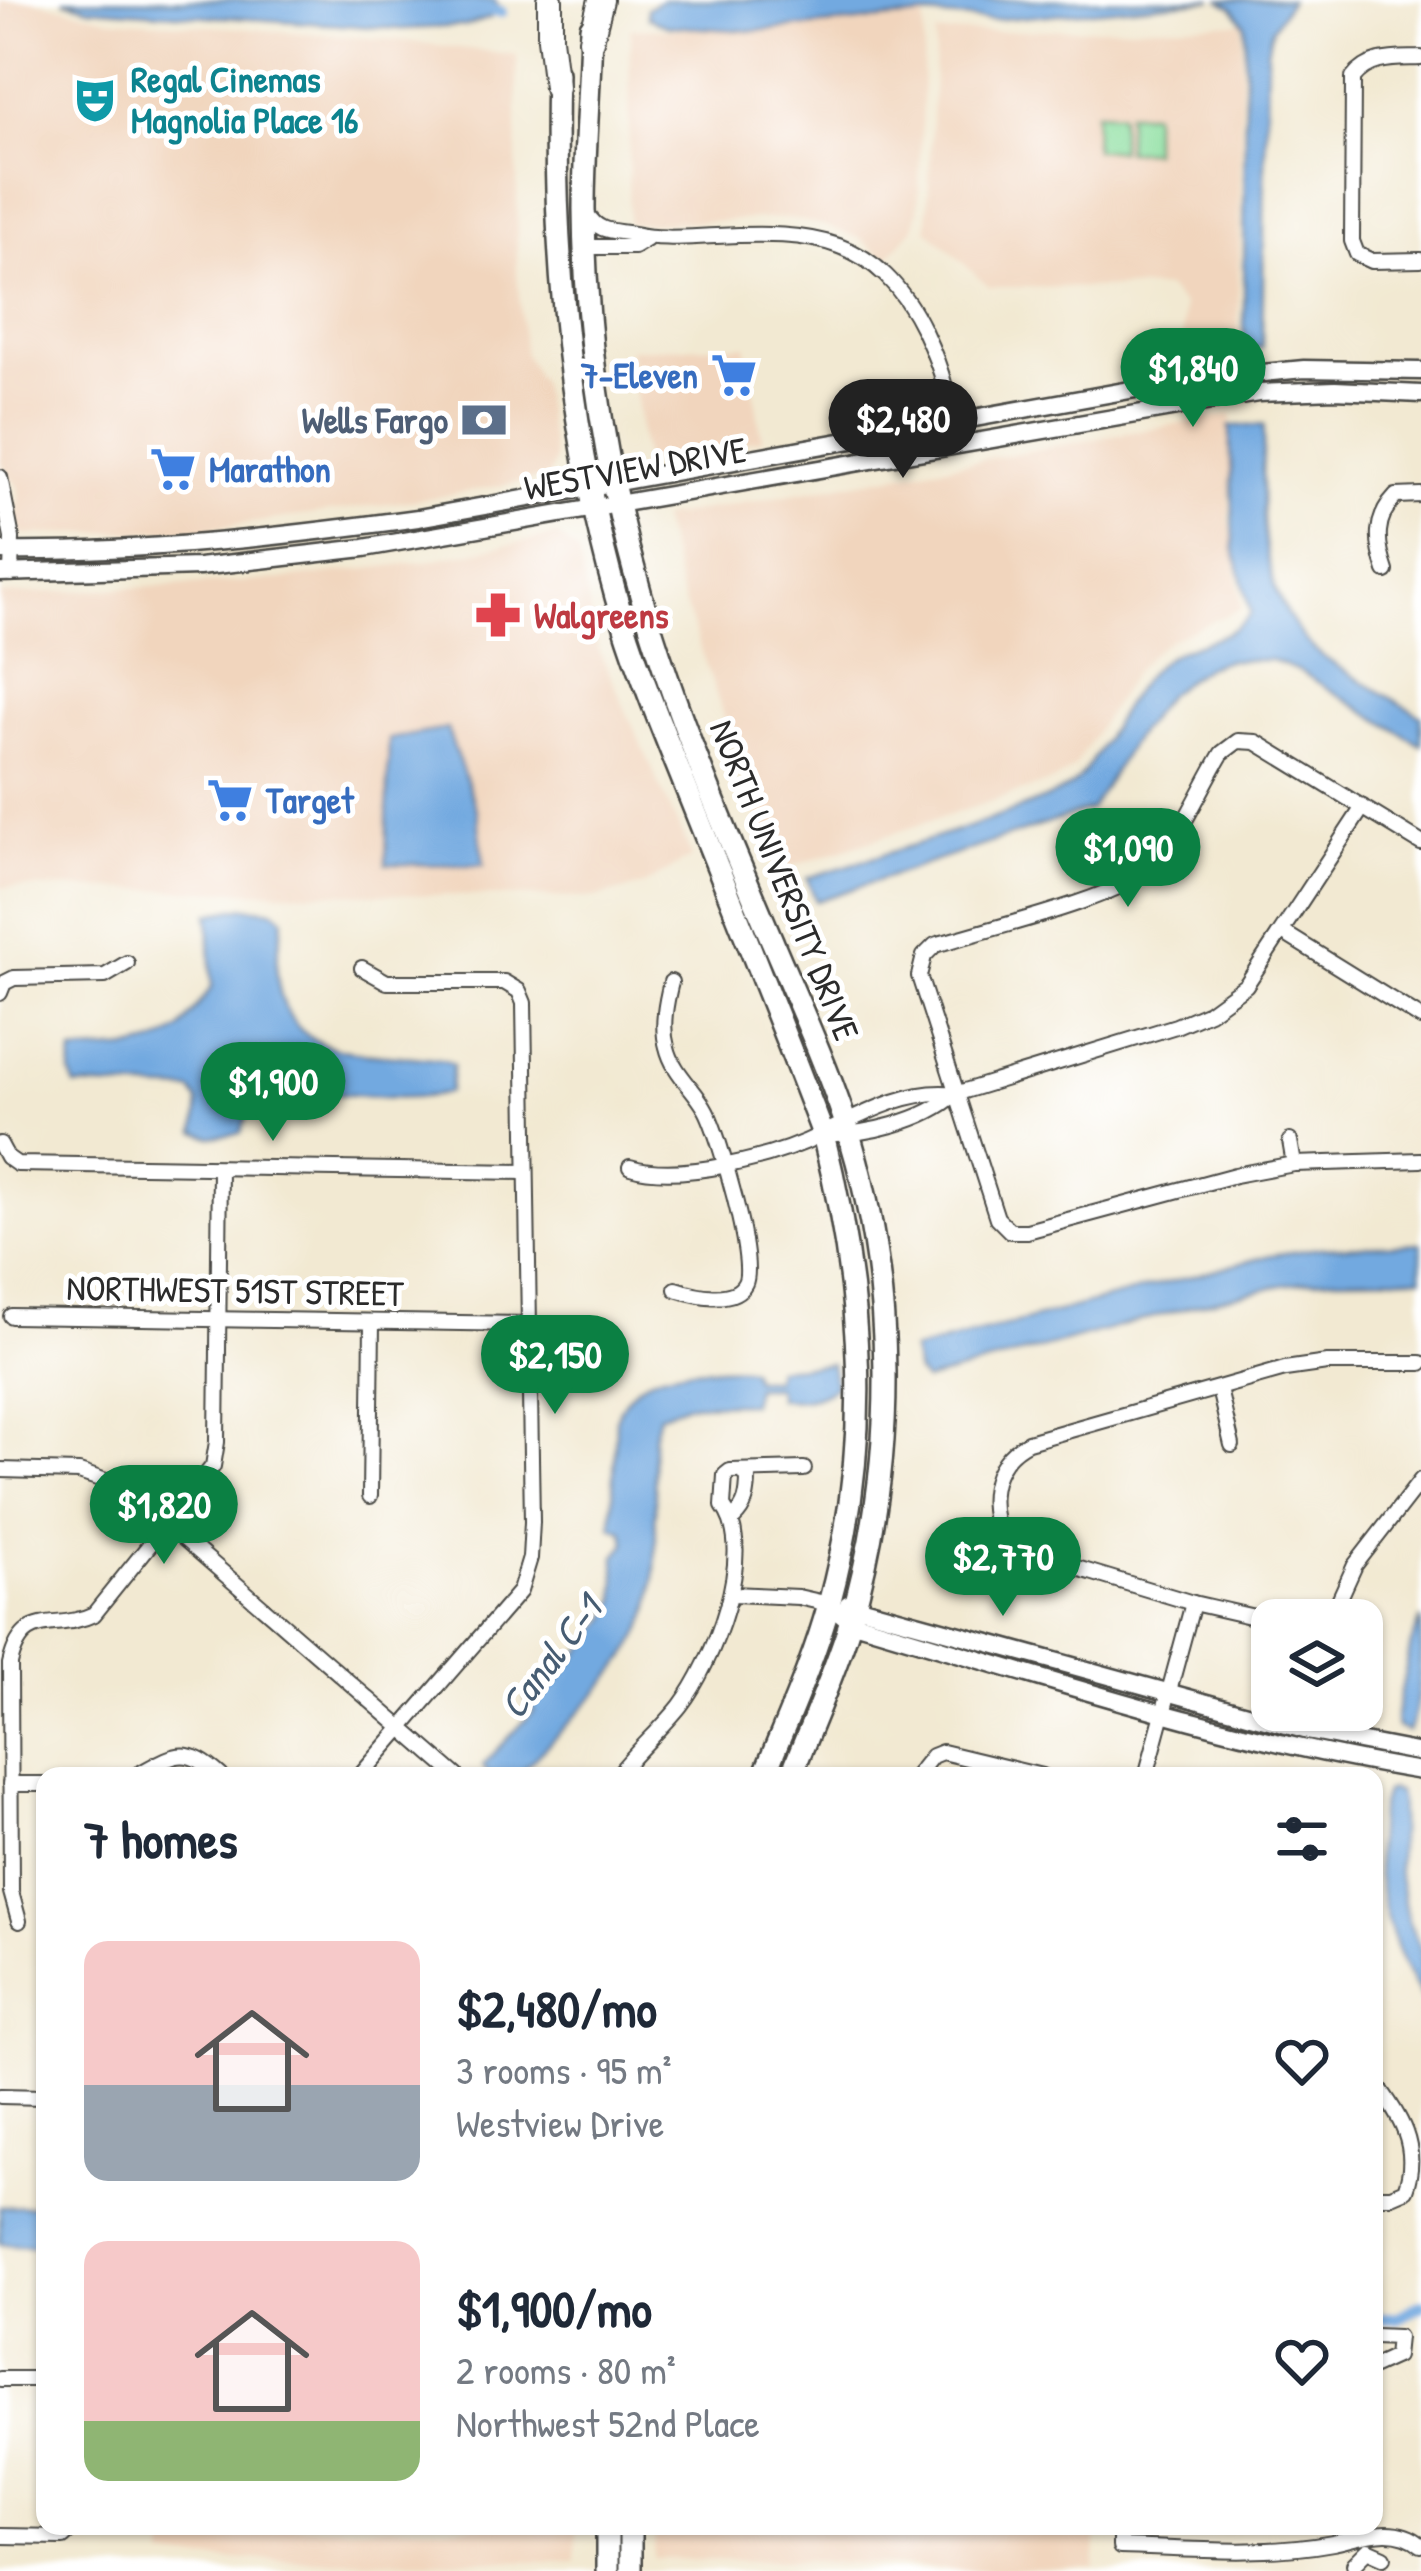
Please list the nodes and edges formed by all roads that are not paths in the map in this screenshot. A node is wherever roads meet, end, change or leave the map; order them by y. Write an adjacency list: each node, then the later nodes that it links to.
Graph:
1 (554, 0): 6 (highway)
2 (592, 0): 4 (main road, NORTH UNIVERSITY DRIVE)
3 (601, 0): 4 (highway)
4 (591, 40): 8 (main road, NORTH UNIVERSITY DRIVE)
5 (1421, 58): 11 (street)
6 (556, 87): 7 (main road, NORTH UNIVERSITY DRIVE)
7 (558, 180): 10 (main road); 19 (main road, NORTH UNIVERSITY DRIVE)
8 (584, 209): 9 (street); 10 (main road, NORTH UNIVERSITY DRIVE)
9 (647, 239): 10 (street); 14 (street)
10 (585, 248): 17 (main road, NORTH UNIVERSITY DRIVE)
11 (1421, 260)
12 (1421, 371): 14 (street, WESTVIEW DRIVE)
13 (1421, 394): 15 (street, WESTVIEW DRIVE)
14 (952, 422): 15 (street); 17 (street, WESTVIEW DRIVE)
15 (957, 445): 17 (street, WESTVIEW DRIVE)
16 (0, 477): 20 (street)
17 (616, 494): 19 (street, WESTVIEW DRIVE); 26 (main road, NORTH UNIVERSITY DRIVE)
18 (1421, 495): 21 (street)
19 (593, 498): 20 (street, WESTVIEW DRIVE); 22 (street, WESTVIEW DRIVE); 24 (main road, NORTH UNIVERSITY DRIVE)
20 (6, 551): 22 (street)
21 (1386, 571)
22 (6, 573)
23 (1363, 807): 25 (street); 27 (street); 33 (street)
24 (701, 826): 26 (main road); 37 (main road, NORTH UNIVERSITY DRIVE)
25 (1421, 843)
26 (733, 847): 36 (main road, NORTH UNIVERSITY DRIVE)
27 (1284, 933): 32 (street); 33 (street)
28 (127, 963): 31 (street)
29 (362, 968): 45 (street)
30 (671, 982): 41 (street)
31 (2, 988)
32 (1421, 1018)
33 (955, 1094): 34 (street); 35 (street); 42 (street)
34 (903, 1101): 35 (street); 36 (street)
35 (909, 1117): 36 (street)
36 (846, 1127): 37 (street); 65 (main road, NORTH UNIVERSITY DRIVE)
37 (823, 1134): 41 (street); 64 (main road, NORTH UNIVERSITY DRIVE)
38 (1290, 1141): 42 (street)
39 (4, 1150): 44 (street)
40 (1421, 1160): 42 (street)
41 (724, 1164): 43 (street); 46 (street)
42 (1294, 1164)
43 (630, 1167)
44 (220, 1168): 45 (street); 48 (street)
45 (526, 1172): 50 (street)
46 (676, 1289)
47 (11, 1316): 48 (street, NORTHWEST 51ST STREET)
48 (218, 1319): 49 (street, NORTHWEST 51ST STREET); 60 (street)
49 (372, 1323): 50 (street, NORTHWEST 51ST STREET); 58 (street)
50 (529, 1324): 68 (street)
51 (1421, 1363): 52 (street)
52 (1219, 1389): 53 (street); 63 (street)
53 (1232, 1445)
54 (804, 1469): 56 (street)
55 (0, 1470): 60 (street)
56 (740, 1471): 59 (street); 59 (street)
57 (1421, 1480): 62 (street)
58 (370, 1496)
59 (733, 1520): 61 (street)
60 (167, 1524): 68 (street); 81 (street)
61 (733, 1594): 64 (street); 74 (street)
62 (1339, 1599)
63 (1193, 1603): 66 (street); 67 (street)
64 (829, 1604): 65 (street); 75 (main road, NORTH UNIVERSITY DRIVE)
65 (852, 1612): 67 (street); 76 (main road, NORTH UNIVERSITY DRIVE)
66 (1251, 1616)
67 (1167, 1703): 69 (street); 79 (street); 80 (street)
68 (402, 1729): 72 (street); 73 (street)
69 (1421, 1753)
70 (151, 1767): 71 (street)
71 (208, 1767)
72 (368, 1767)
73 (446, 1767)
74 (625, 1767)
75 (767, 1767)
76 (794, 1767)
77 (923, 1767): 78 (street)
78 (1010, 1767)
79 (1149, 1767)
80 (1421, 1771)
81 (10, 1784): 82 (street); 83 (street)
82 (36, 1784)
83 (19, 1921)
84 (1383, 2093): 87 (street)
85 (0, 2096): 86 (street)
86 (36, 2097)
87 (1417, 2178): 88 (street)
88 (1383, 2196)
89 (1383, 2336): 90 (street)
90 (1383, 2362)
91 (0, 2379): 92 (street)
92 (36, 2379)
93 (1384, 2534): 101 (street); 102 (street)
94 (65, 2535): 99 (street)
95 (607, 2535): 104 (main road)
96 (630, 2535): 105 (main road)
97 (1120, 2535): 100 (street)
98 (1355, 2535): 100 (street)
99 (0, 2536)
100 (1347, 2539): 103 (street)
101 (1421, 2545)
102 (1383, 2564): 103 (street)
103 (1354, 2568)
104 (607, 2571)
105 (630, 2571)

